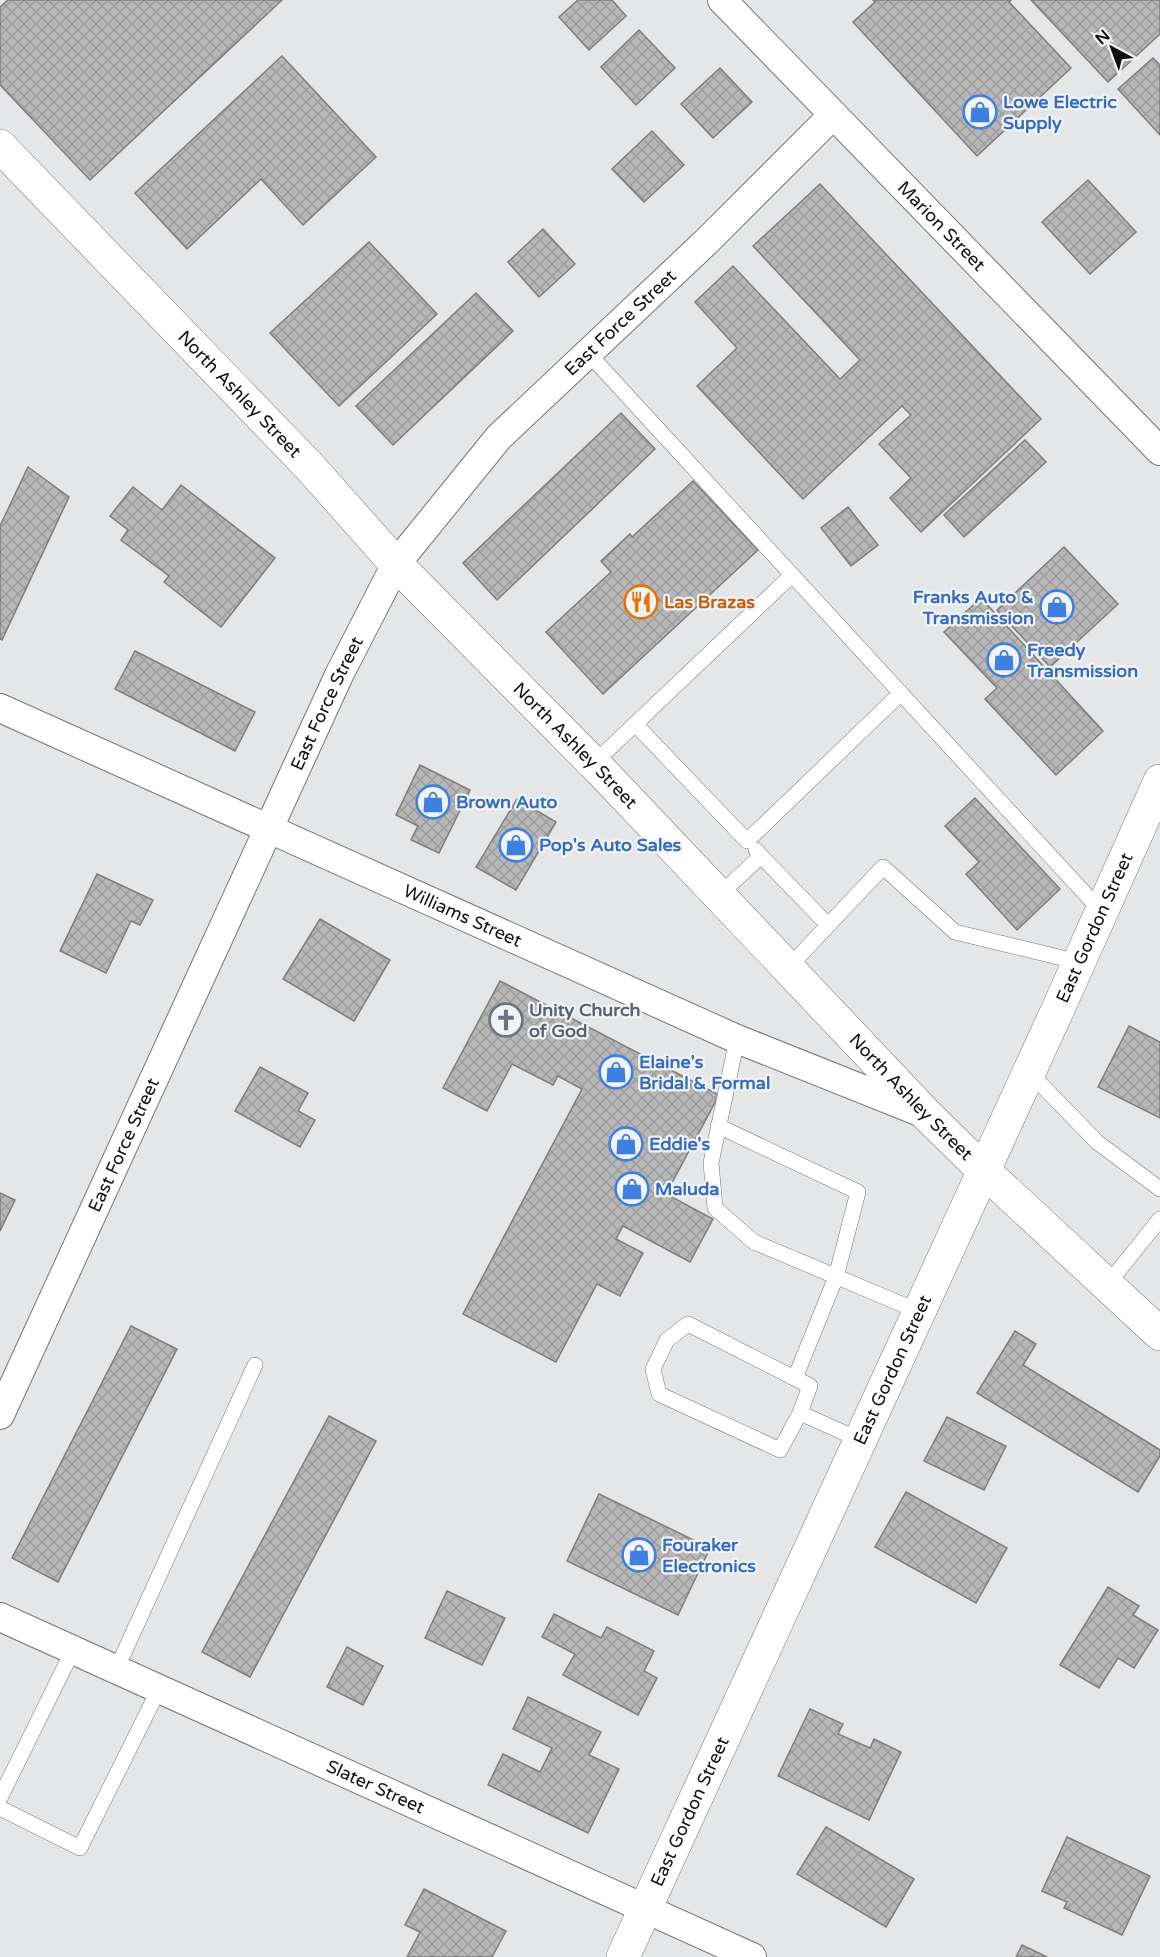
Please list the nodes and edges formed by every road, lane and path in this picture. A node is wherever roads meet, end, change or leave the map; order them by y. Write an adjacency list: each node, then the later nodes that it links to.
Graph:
1 (722, 0): 2 (street, Marion Street)
2 (833, 115): 4 (street, East Force Street); 5 (street, Marion Street)
3 (0, 146): 6 (main road, North Ashley Street)
4 (588, 353): 6 (street, East Force Street); 7 (lane)
5 (1160, 451)
6 (396, 564): 11 (main road, North Ashley Street); 13 (street, East Force Street)
7 (792, 575): 8 (lane); 10 (lane)
8 (901, 693): 14 (lane); 17 (lane)
9 (0, 708): 13 (street, Williams Street)
10 (635, 724): 11 (lane); 14 (lane)
11 (593, 764): 16 (main road, North Ashley Street)
12 (1160, 781): 17 (main road, East Gordon Street)
13 (269, 830): 21 (street, Williams Street); 35 (street, East Force Street)
14 (747, 841): 15 (lane)
15 (761, 856): 16 (lane); 18 (lane)
16 (718, 895): 20 (main road, North Ashley Street)
17 (1101, 911): 19 (main road, East Gordon Street)
18 (828, 925): 19 (lane); 20 (lane)
19 (1079, 962): 22 (main road, East Gordon Street)
20 (788, 968): 23 (main road, North Ashley Street)
21 (737, 1039): 23 (street, Williams Street); 24 (lane)
22 (1029, 1072): 25 (main road, East Gordon Street); 26 (lane)
23 (927, 1115): 25 (main road, North Ashley Street)
24 (718, 1126): 28 (lane); 28 (lane)
25 (983, 1170): 29 (main road, North Ashley Street); 30 (main road, East Gordon Street)
26 (1160, 1189)
27 (1160, 1219): 29 (lane)
28 (836, 1277): 30 (lane); 33 (lane)
29 (1107, 1285): 31 (main road, North Ashley Street)
30 (918, 1311): 36 (main road, East Gordon Street)
31 (1160, 1334)
32 (255, 1365): 39 (lane)
33 (795, 1378): 34 (lane); 34 (lane)
34 (800, 1413): 36 (lane)
35 (0, 1415)
36 (860, 1440): 43 (main road, East Gordon Street)
37 (0, 1617): 38 (street, Slater Street)
38 (73, 1650): 39 (street, Slater Street); 41 (lane)
39 (117, 1668): 40 (street, Slater Street)
40 (159, 1689): 42 (lane); 43 (street, Slater Street)
41 (0, 1798)
42 (0, 1808)
43 (645, 1908): 44 (main road, East Gordon Street); 45 (street, Slater Street)
44 (623, 1957)
45 (752, 1957)

